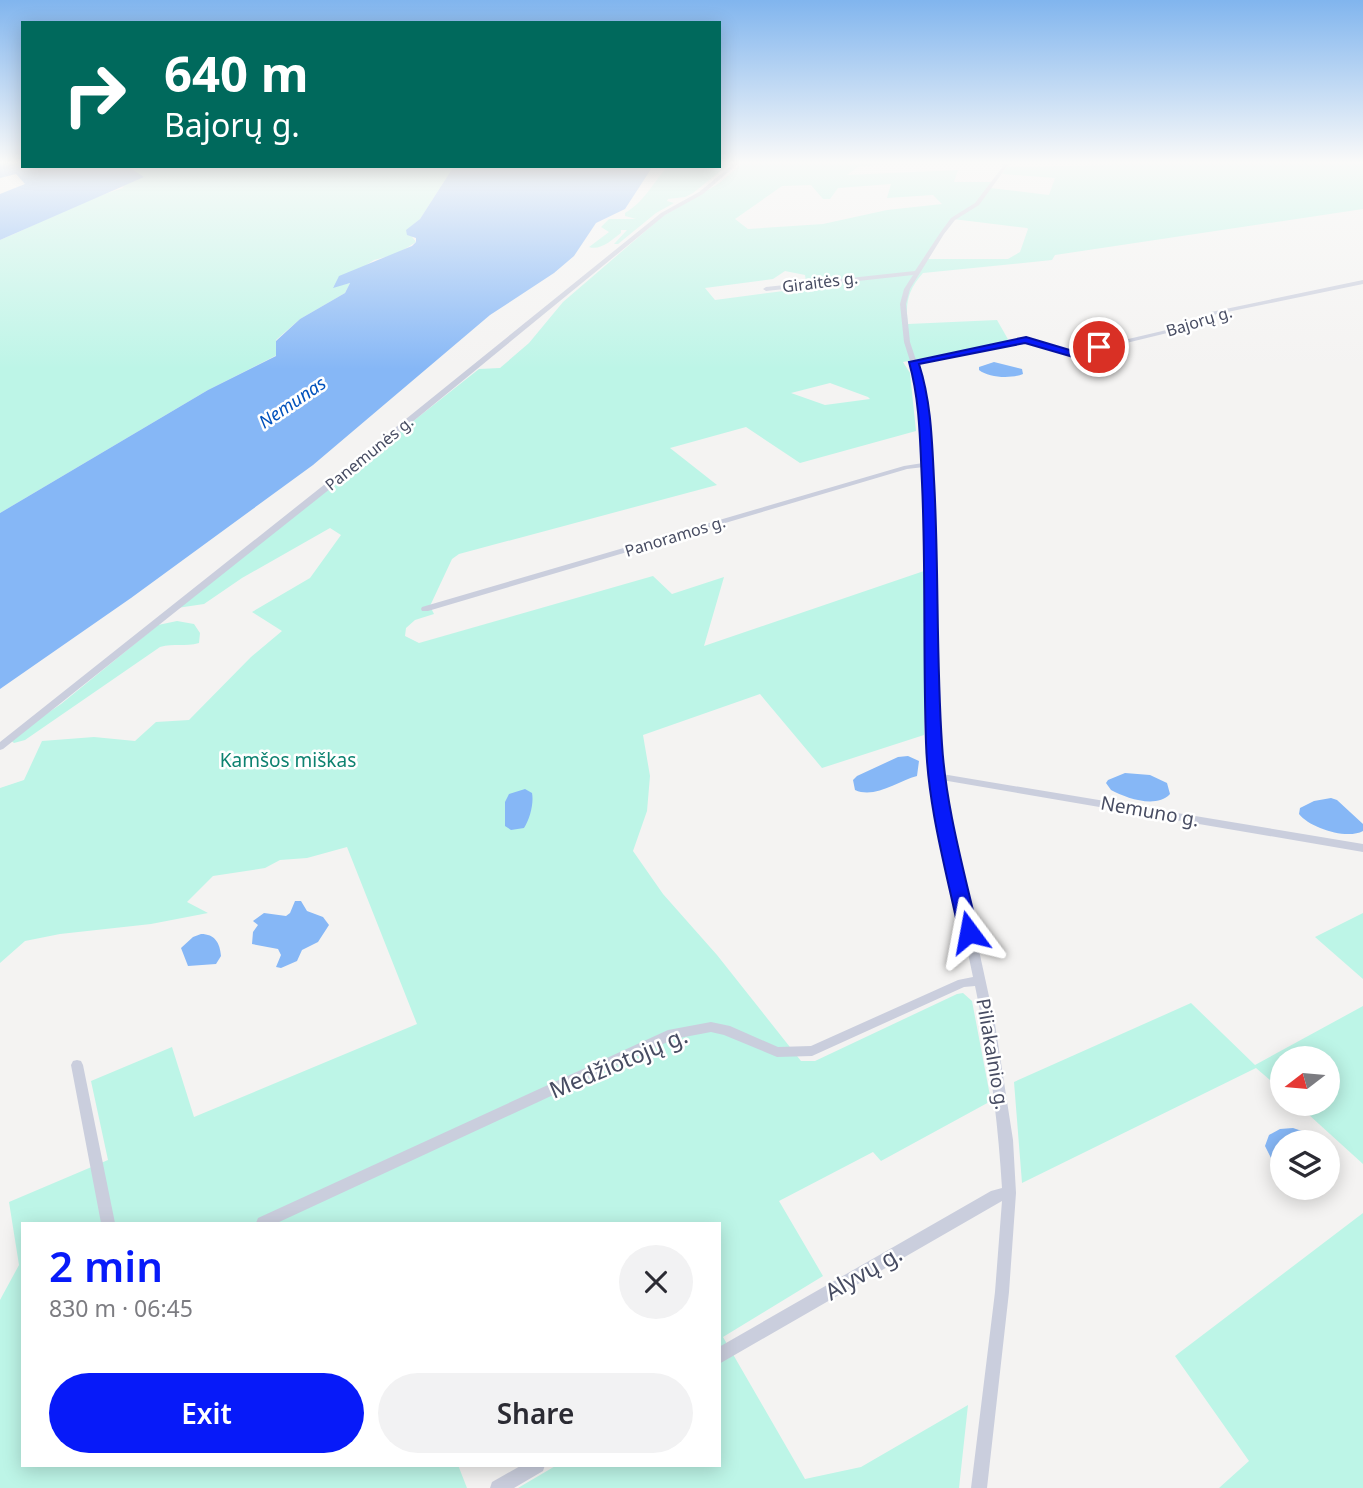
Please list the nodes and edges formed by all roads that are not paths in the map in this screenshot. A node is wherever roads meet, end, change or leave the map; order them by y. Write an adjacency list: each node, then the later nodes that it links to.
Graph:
1 (643, 230): 9 (street, Panemunės g.)
2 (945, 230): 3 (street, Piliakalnio g.)
3 (916, 272): 5 (street, Giraitės g.); 6 (street, Piliakalnio g.)
4 (1363, 282): 6 (street, Bajorų g.)
5 (766, 289)
6 (914, 362): 7 (street, Piliakalnio g.)
7 (925, 464): 8 (street, Panoramos g.); 10 (street, Piliakalnio g.)
8 (425, 609)
9 (0, 747)
10 (937, 776): 11 (street, Nemuno g.); 12 (street, Piliakalnio g.)
11 (1363, 848)
12 (980, 980): 14 (street, Piliakalnio g.); 16 (street, Medžiotojų g.)
13 (77, 1065): 15 (street)
14 (1009, 1192): 17 (street, Alyvų g.); 20 (street, Piliakalnio g.)
15 (108, 1222)
16 (265, 1222)
17 (721, 1355)
18 (534, 1467): 19 (street)
19 (498, 1488)
20 (979, 1488)

